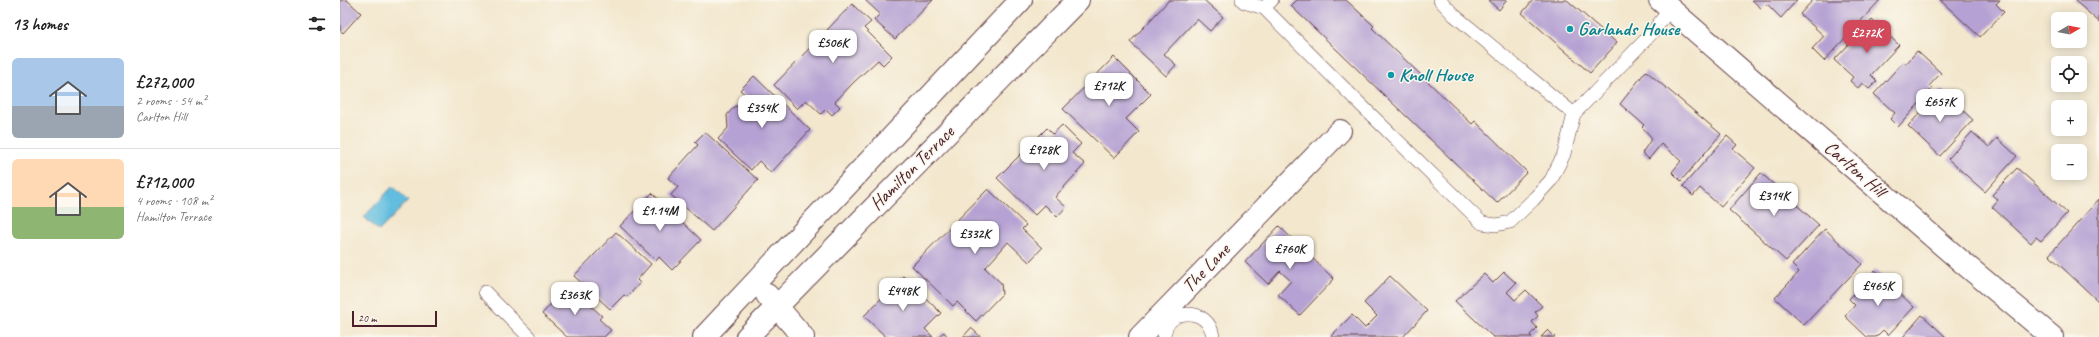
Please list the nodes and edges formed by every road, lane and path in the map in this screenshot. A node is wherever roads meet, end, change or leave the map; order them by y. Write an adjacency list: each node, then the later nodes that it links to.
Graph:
1 (1021, 0): 9 (street, Hamilton Terrace)
2 (1078, 0): 11 (street, Hamilton Terrace)
3 (1242, 0): 5 (lane)
4 (1440, 0): 7 (lane)
5 (1268, 4): 7 (lane)
6 (1665, 5): 7 (lane); 20 (street, Carlton Hill)
7 (1574, 114)
8 (1340, 131): 12 (street, The Lane)
9 (756, 284): 11 (street); 14 (street, Hamilton Terrace)
10 (485, 292): 13 (lane)
11 (777, 306): 15 (street, Hamilton Terrace); 16 (street)
12 (1167, 316): 17 (street, The Lane); 18 (lane); 19 (lane)
13 (529, 337)
14 (704, 337)
15 (746, 337)
16 (803, 337)
17 (1140, 337)
18 (1164, 337)
19 (1213, 337)
20 (2052, 337)

